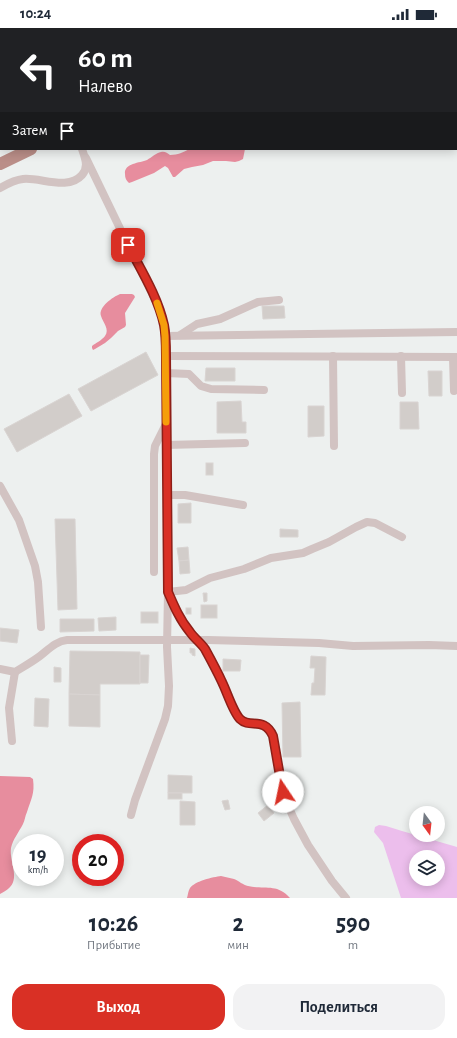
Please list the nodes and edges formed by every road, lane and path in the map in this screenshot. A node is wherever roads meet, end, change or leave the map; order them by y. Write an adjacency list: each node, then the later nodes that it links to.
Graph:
1 (29, 150): 4 (highway)
2 (82, 150): 3 (street)
3 (86, 158): 5 (street); 9 (street)
4 (0, 164)
5 (0, 188)
6 (279, 300): 8 (street)
7 (457, 332): 8 (street)
8 (180, 335): 9 (street)
9 (165, 336): 10 (street)
10 (166, 356): 11 (street); 14 (street)
11 (333, 356): 12 (street); 21 (street)
12 (401, 356): 13 (street); 17 (street)
13 (455, 357): 16 (street)
14 (166, 373): 15 (street); 18 (street)
15 (264, 390)
16 (454, 391)
17 (402, 392)
18 (166, 424): 20 (street); 26 (street)
19 (245, 443): 20 (street)
20 (166, 445): 23 (street)
21 (334, 446)
22 (0, 486): 28 (street)
23 (167, 495): 24 (street); 27 (street)
24 (243, 505)
25 (402, 537): 27 (street)
26 (154, 572)
27 (168, 592): 29 (street); 30 (street)
28 (41, 627)
29 (168, 640): 30 (street); 33 (street); 35 (street)
30 (196, 640): 31 (street); 36 (street)
31 (457, 646)
32 (0, 669): 33 (street)
33 (15, 672): 34 (street)
34 (12, 741)
35 (131, 815)
36 (346, 898)

